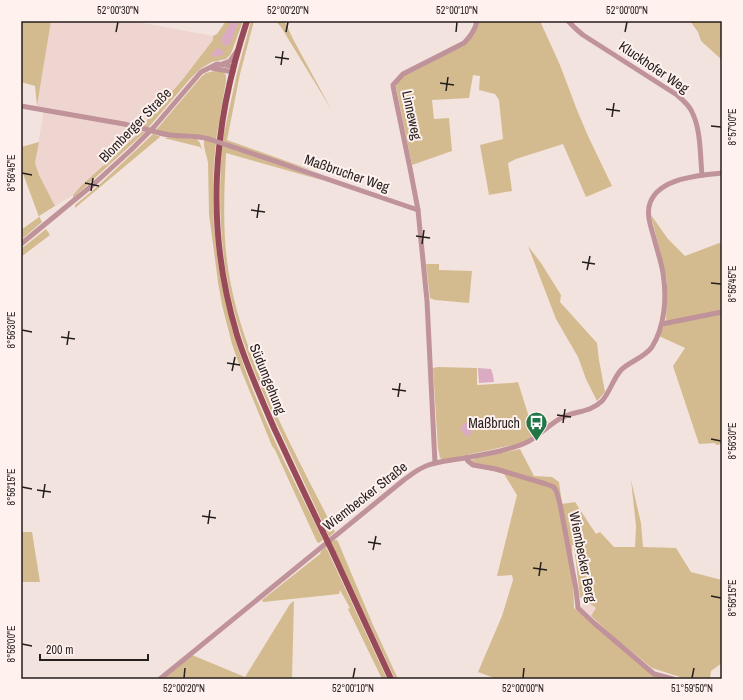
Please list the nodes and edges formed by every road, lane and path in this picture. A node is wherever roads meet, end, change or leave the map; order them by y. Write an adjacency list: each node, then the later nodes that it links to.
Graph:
1 (247, 21): 4 (main road)
2 (477, 21): 11 (street, Linneweg)
3 (568, 21): 10 (street, Kluckhofer Weg)
4 (238, 49): 5 (street); 7 (main road)
5 (222, 64): 6 (street, Blomberger Straße); 7 (street)
6 (209, 68): 7 (street); 12 (street, Blomberger Straße)
7 (233, 69): 18 (main road, Südumgehung, bridge)
8 (21, 106): 11 (street, Maßbrucher Weg, bridge)
9 (722, 173): 10 (street, Wiembecker Straße)
10 (702, 175): 14 (street, Wiembecker Straße)
11 (418, 210): 16 (street)
12 (21, 244)
13 (722, 312): 14 (street)
14 (662, 324): 15 (street, Wiembecker Straße)
15 (466, 458): 16 (street, Wiembecker Straße); 19 (street, Wiembecker Berg)
16 (435, 463): 17 (street, Wiembecker Straße)
17 (160, 679)
18 (391, 679)
19 (674, 679)

